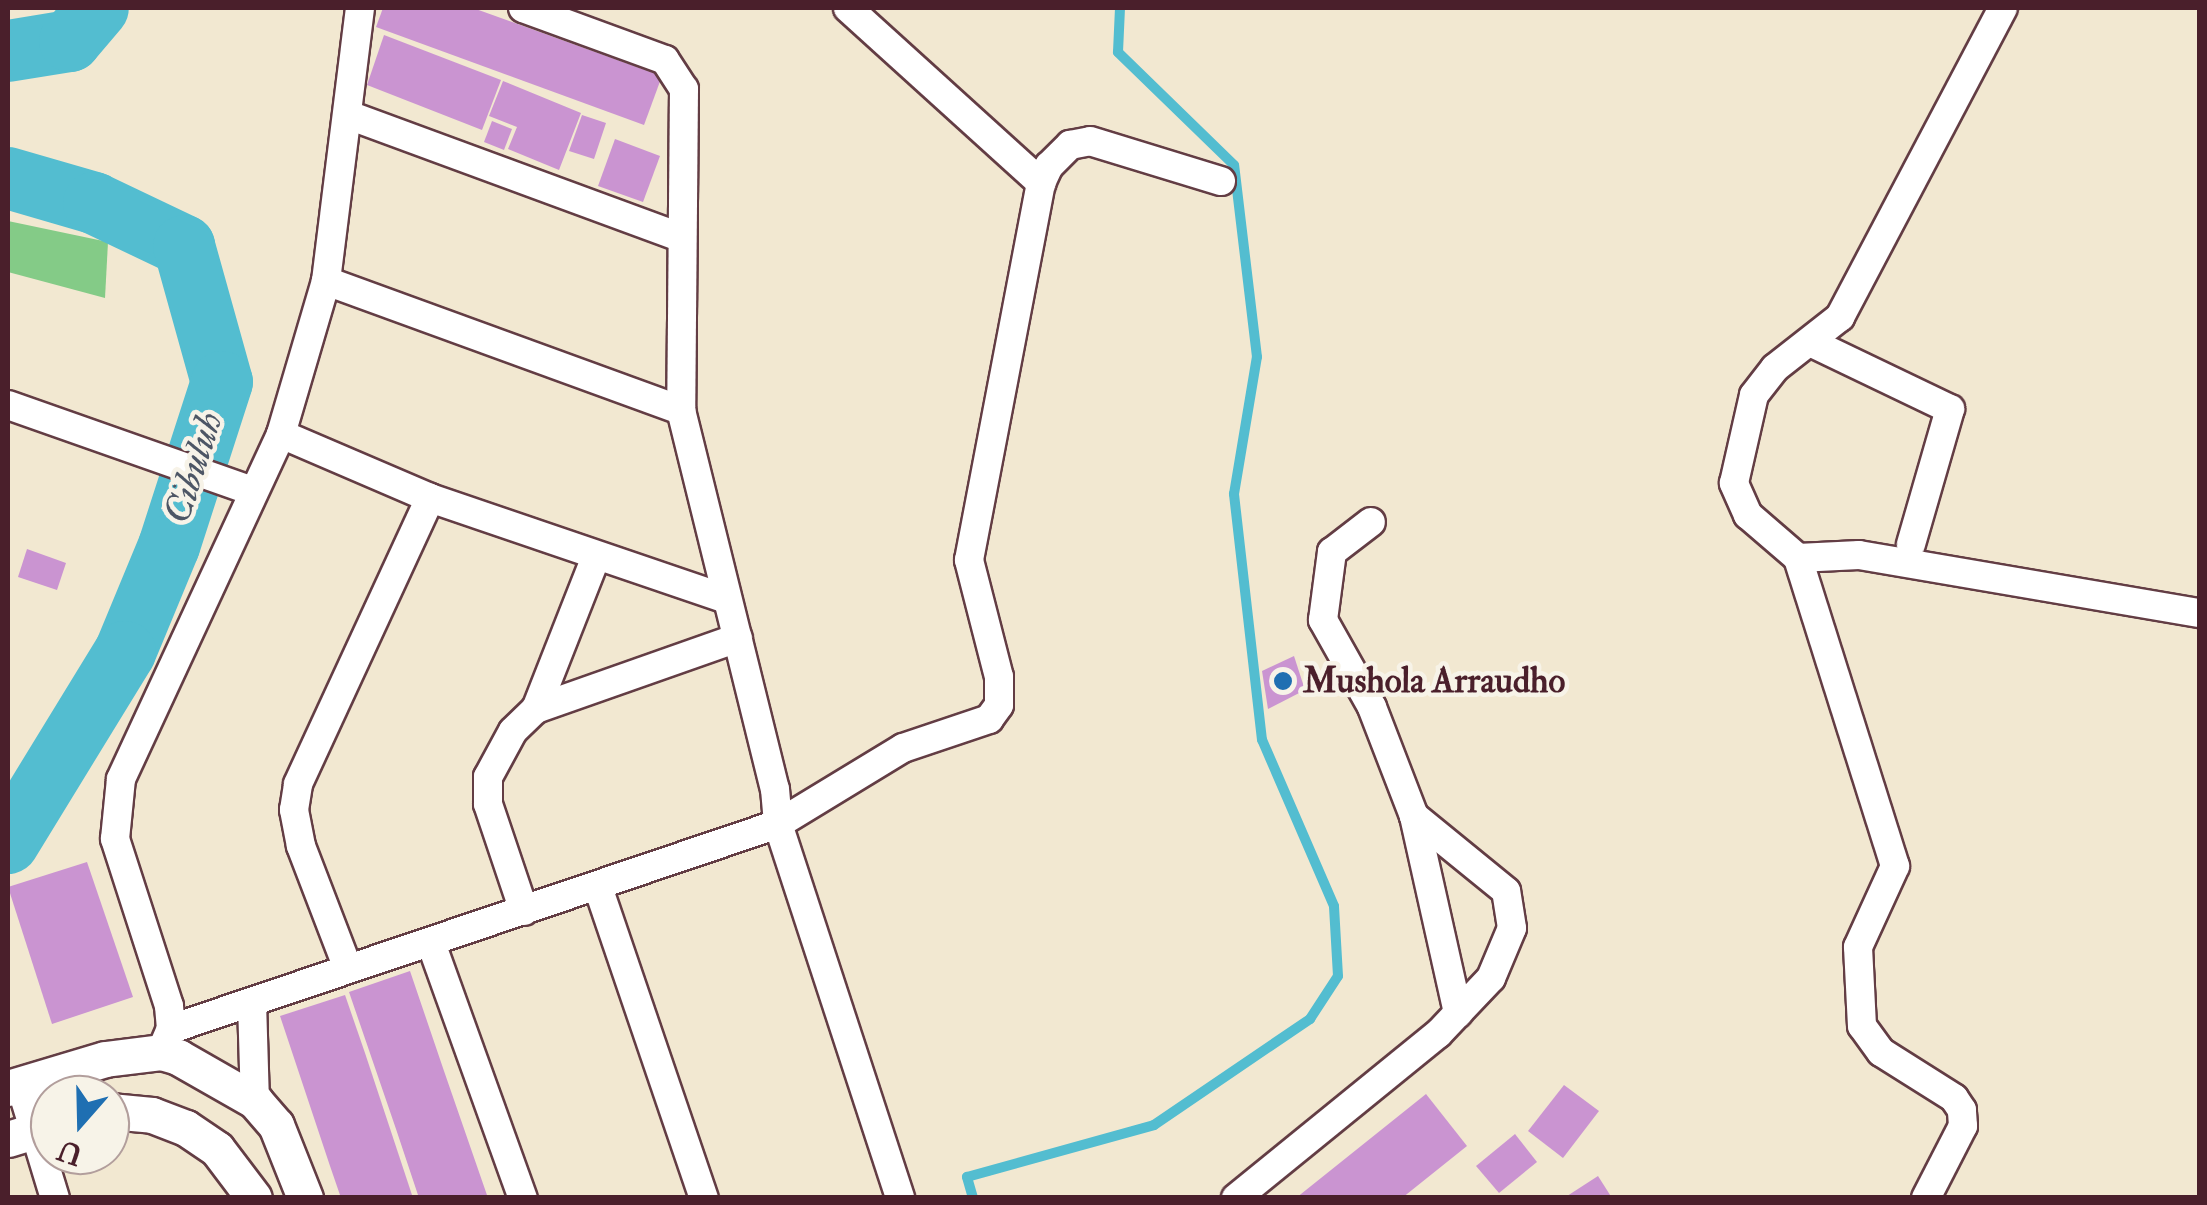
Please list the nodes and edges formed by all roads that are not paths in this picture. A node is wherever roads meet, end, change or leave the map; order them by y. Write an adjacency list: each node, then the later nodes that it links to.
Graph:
1 (360, 8): 5 (street)
2 (524, 8): 8 (street)
3 (848, 8): 7 (street)
4 (2004, 8): 10 (street)
5 (351, 116): 8 (street); 9 (street)
6 (1221, 181): 7 (street)
7 (1040, 183): 25 (street)
8 (680, 238): 12 (street)
9 (326, 281): 12 (street); 13 (street)
10 (1812, 343): 17 (street); 18 (street)
11 (8, 405): 14 (street)
12 (682, 410): 20 (street)
13 (280, 434): 14 (street); 15 (street)
14 (252, 491): 32 (street)
15 (430, 498): 19 (street); 29 (street)
16 (1371, 522): 24 (street)
17 (1911, 544)
18 (1798, 558): 21 (street); 43 (street)
19 (595, 559): 20 (street); 23 (street)
20 (726, 599): 22 (street)
21 (2200, 613)
22 (738, 638): 23 (street); 25 (street)
23 (536, 709): 27 (street)
24 (1414, 816): 31 (street); 31 (street)
25 (778, 824): 26 (street); 41 (street)
26 (599, 890): 27 (street); 40 (street)
27 (524, 911): 28 (street)
28 (430, 943): 29 (street); 39 (street)
29 (347, 966): 30 (street)
30 (252, 1002): 32 (street); 34 (street)
31 (1458, 1013): 42 (street)
32 (166, 1041): 33 (street); 34 (street)
33 (14, 1086): 36 (street)
34 (255, 1101): 38 (street)
35 (130, 1113): 37 (street)
36 (30, 1132)
37 (254, 1198)
38 (304, 1198)
39 (523, 1198)
40 (704, 1198)
41 (900, 1198)
42 (1236, 1198)
43 (1926, 1198)

